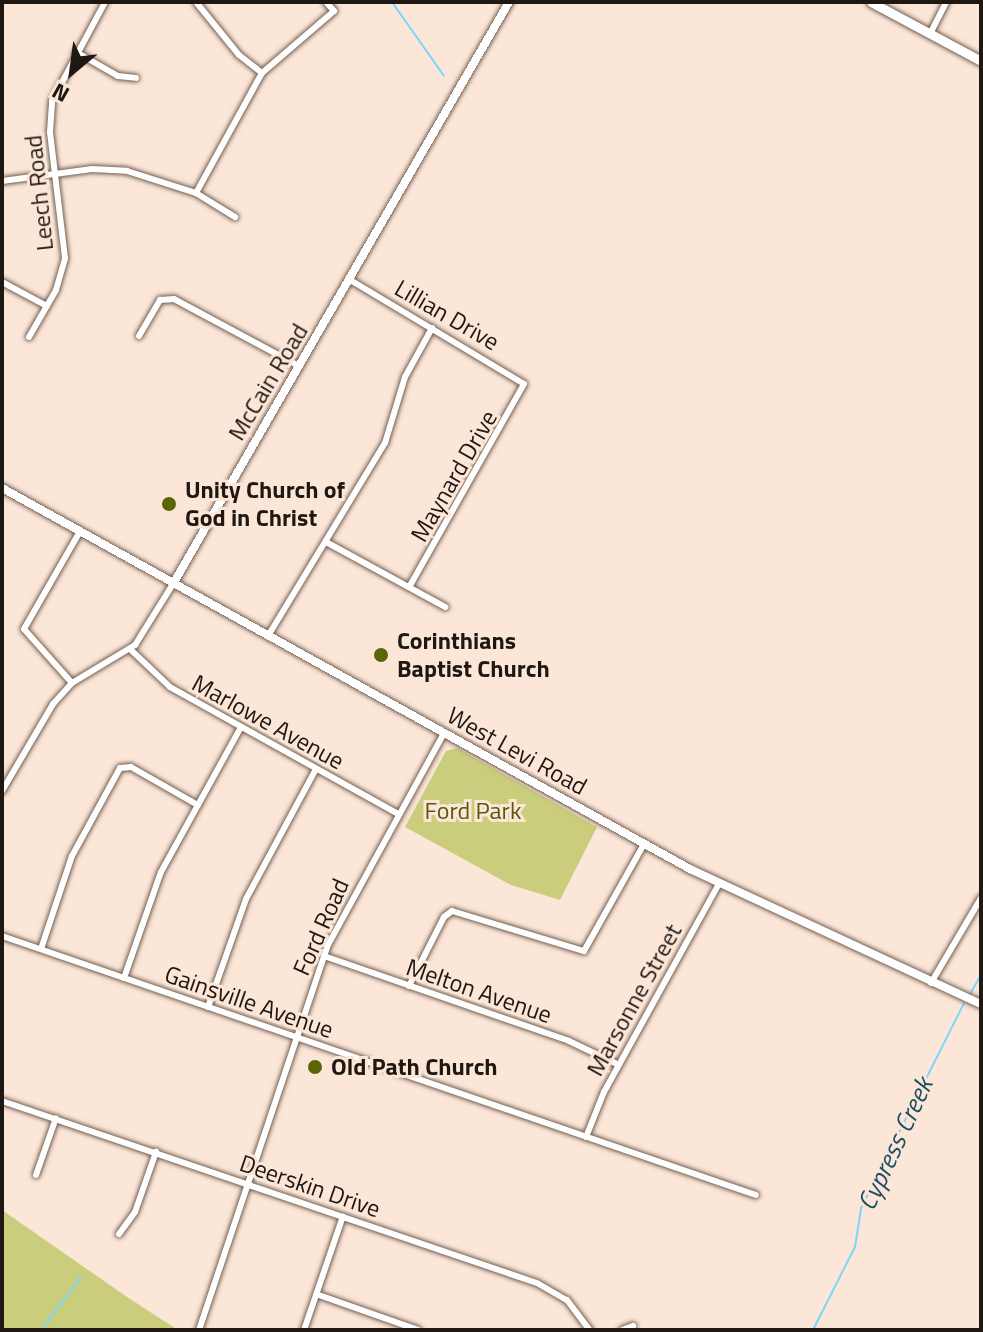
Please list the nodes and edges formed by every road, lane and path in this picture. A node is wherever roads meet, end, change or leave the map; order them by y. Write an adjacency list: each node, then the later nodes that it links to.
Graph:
1 (105, 2): 8 (street, Leech Road)
2 (196, 2): 10 (street)
3 (326, 2): 10 (street)
4 (509, 2): 16 (street, McCain Road)
5 (871, 2): 7 (main road)
6 (946, 2): 7 (street)
7 (930, 34): 9 (main road)
8 (76, 52): 11 (street); 12 (street, Leech Road)
9 (981, 61)
10 (262, 73): 14 (street)
11 (136, 78)
12 (55, 174): 13 (street); 14 (street); 18 (street, Leech Road)
13 (2, 181)
14 (196, 193): 15 (street)
15 (235, 217)
16 (352, 281): 19 (street, Lillian Drive); 22 (street, McCain Road)
17 (2, 282): 18 (street)
18 (47, 306): 21 (street, Leech Road)
19 (432, 328): 23 (street, Lillian Drive); 26 (street)
20 (139, 336): 22 (street)
21 (29, 337)
22 (299, 366): 27 (street, McCain Road)
23 (523, 381): 28 (street, Maynard Drive)
24 (2, 489): 25 (street, West Levi Road)
25 (79, 533): 27 (street, West Levi Road); 32 (street)
26 (326, 542): 28 (street); 30 (street)
27 (173, 584): 30 (street, West Levi Road); 31 (street, McCain Road)
28 (409, 587): 29 (street)
29 (445, 607)
30 (268, 636): 34 (street, West Levi Road)
31 (130, 649): 32 (street, McCain Road); 33 (street, Marlowe Avenue)
32 (72, 683): 36 (street, McCain Road)
33 (241, 727): 35 (street, Marlowe Avenue); 37 (street)
34 (444, 733): 38 (street, Ford Road); 39 (street, West Levi Road)
35 (316, 769): 38 (street, Marlowe Avenue); 49 (street)
36 (2, 791)
37 (198, 805): 43 (street); 45 (street)
38 (398, 814): 44 (street, Ford Road)
39 (644, 844): 40 (street, West Levi Road); 47 (street)
40 (719, 884): 46 (street, West Levi Road); 51 (street, Marsonne Street)
41 (981, 898): 46 (street)
42 (2, 936): 43 (street, Gainsville Avenue)
43 (41, 949): 45 (street, Gainsville Avenue)
44 (324, 956): 47 (street, Melton Avenue); 50 (street, Ford Road)
45 (124, 978): 49 (street, Gainsville Avenue)
46 (931, 983): 48 (street, West Levi Road)
47 (409, 986): 51 (street, Melton Avenue)
48 (981, 1004)
49 (208, 1007): 50 (street, Gainsville Avenue)
50 (296, 1038): 54 (street, Gainsville Avenue); 57 (street, Ford Road)
51 (619, 1065): 54 (street, Marsonne Street)
52 (2, 1101): 53 (street, Deerskin Drive)
53 (56, 1118): 55 (street, Deerskin Drive); 56 (street)
54 (586, 1137): 58 (street, Gainsville Avenue)
55 (156, 1152): 57 (street, Deerskin Drive); 60 (street)
56 (36, 1175)
57 (246, 1183): 59 (street, Deerskin Drive); 64 (street, Ford Road)
58 (756, 1195)
59 (343, 1216): 61 (street); 67 (street, Deerskin Drive)
60 (119, 1234)
61 (316, 1294): 62 (street); 65 (street)
62 (397, 1326): 66 (street)
63 (633, 1326): 68 (street)
64 (199, 1330)
65 (304, 1330)
66 (418, 1330)
67 (590, 1330)
68 (622, 1330)

